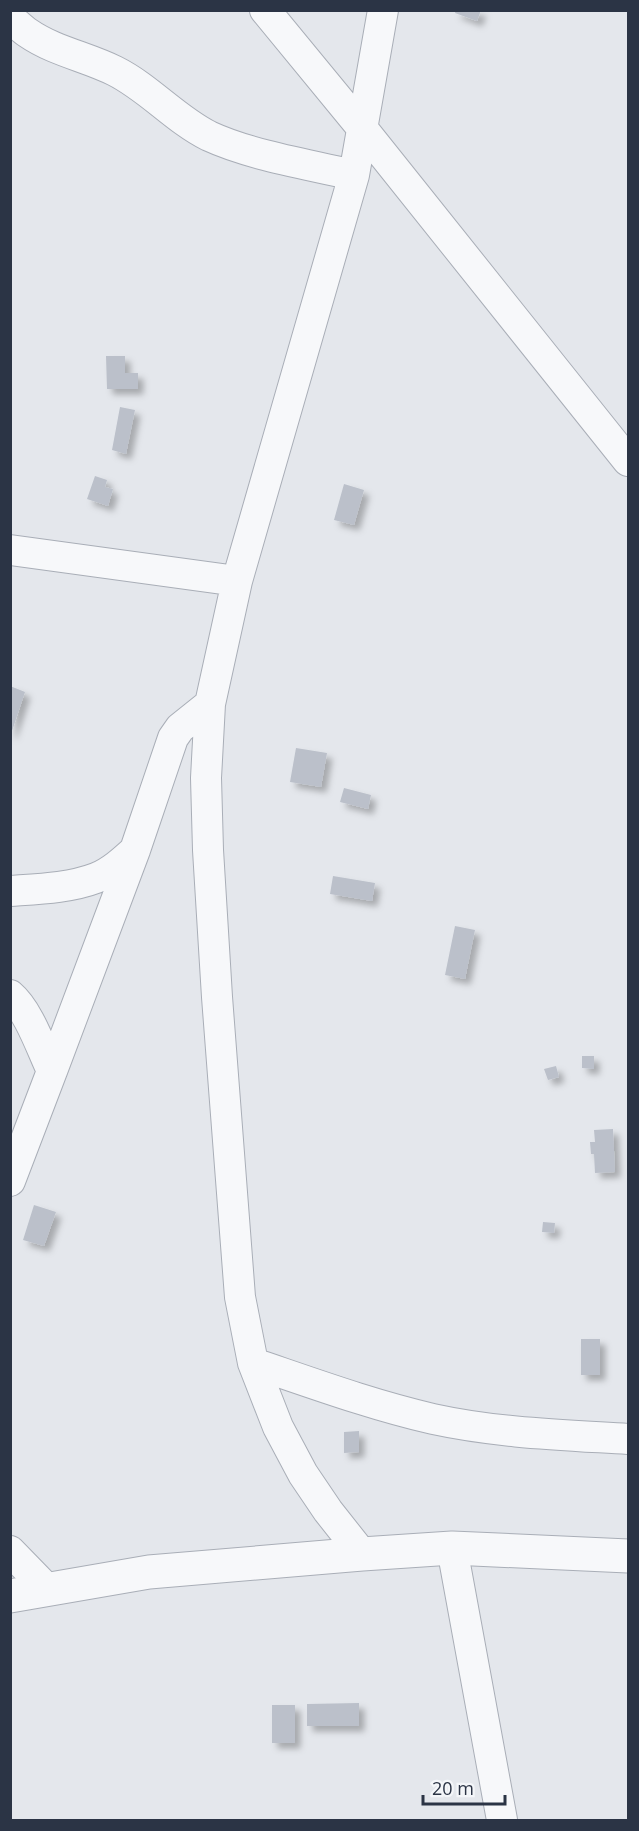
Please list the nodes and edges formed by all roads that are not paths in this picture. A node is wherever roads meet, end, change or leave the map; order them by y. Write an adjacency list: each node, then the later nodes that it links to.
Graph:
1 (265, 10): 4 (street)
2 (383, 10): 4 (street)
3 (10, 18): 5 (street)
4 (362, 128): 5 (street); 6 (street)
5 (354, 175): 8 (street)
6 (628, 461)
7 (10, 550): 8 (street)
8 (237, 581): 9 (street)
9 (210, 704): 10 (street); 15 (street)
10 (135, 850): 11 (street); 13 (street)
11 (10, 891)
12 (10, 995): 13 (street)
13 (52, 1071): 14 (street)
14 (10, 1181)
15 (254, 1363): 16 (street); 19 (street)
16 (628, 1439)
17 (452, 1548): 19 (street); 20 (street); 23 (street)
18 (10, 1551): 21 (street)
19 (362, 1554): 21 (street)
20 (628, 1556)
21 (48, 1590): 22 (street)
22 (10, 1596)
23 (502, 1821)

